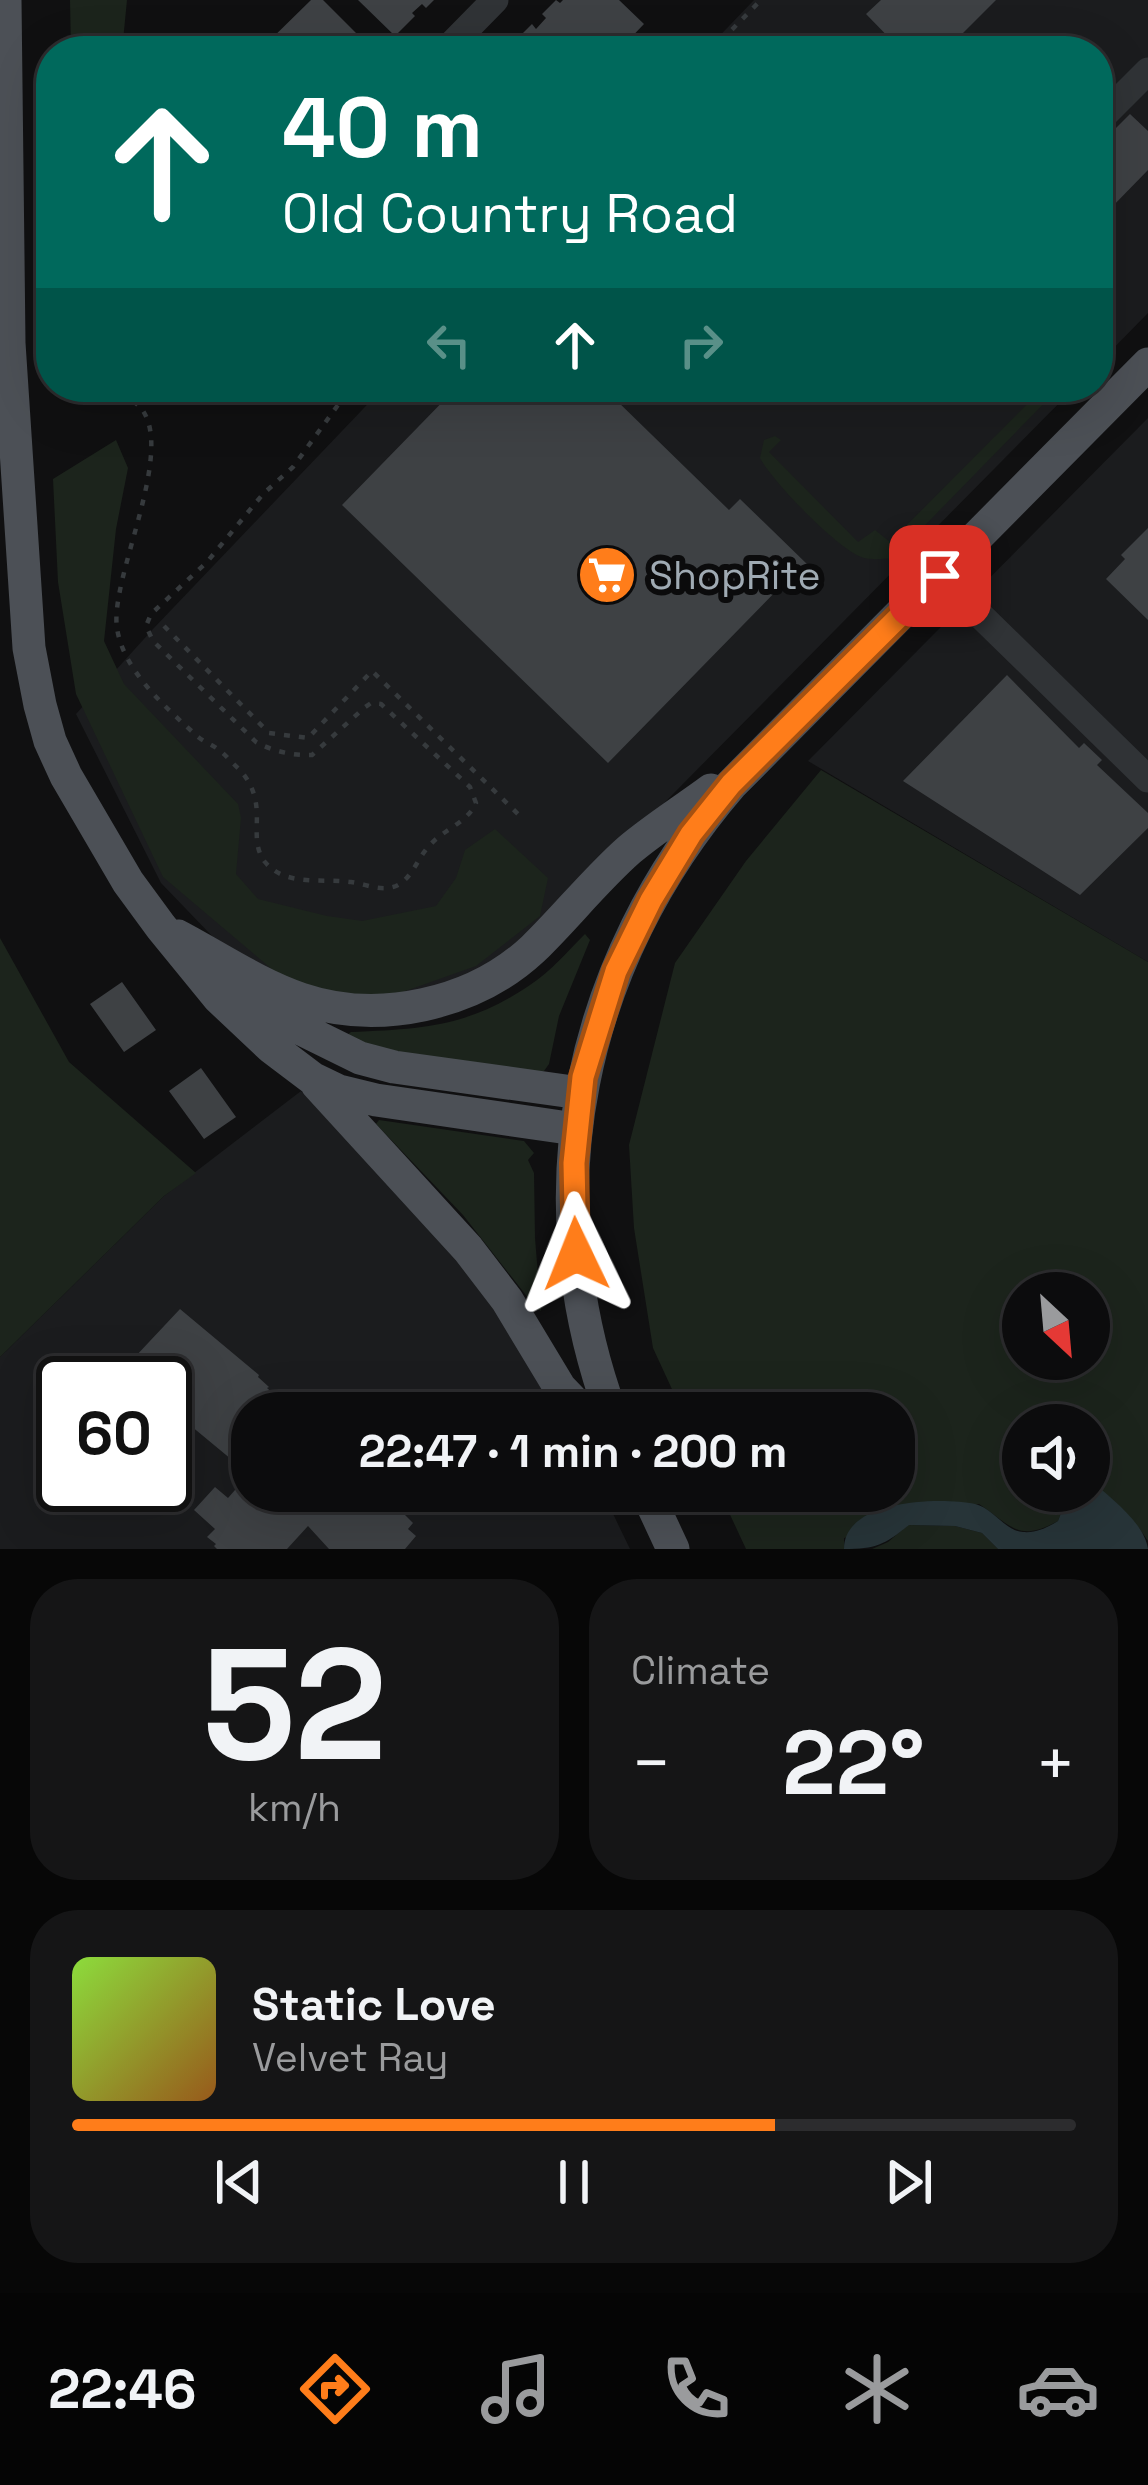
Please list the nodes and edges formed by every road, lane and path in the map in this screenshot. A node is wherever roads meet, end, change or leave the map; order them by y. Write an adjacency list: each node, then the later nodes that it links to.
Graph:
1 (5, 0): 13 (main road)
2 (495, 0): 4 (street)
3 (761, 0): 5 (path)
4 (460, 36)
5 (726, 36)
6 (1148, 71): 7 (street)
7 (1113, 107)
8 (1148, 364): 9 (main road)
9 (1113, 400)
10 (134, 402): 11 (path)
11 (340, 402)
12 (1111, 402): 14 (main road)
13 (8, 463): 19 (main road)
14 (940, 576): 16 (main road); 17 (street)
15 (164, 626): 18 (path)
16 (756, 757): 19 (main road); 21 (main road)
17 (1148, 778)
18 (521, 818)
19 (161, 927): 20 (main road); 21 (main road)
20 (312, 1078): 22 (main road); 23 (main road)
21 (580, 1093): 22 (main road)
22 (575, 1129): 24 (main road)
23 (564, 1392)
24 (604, 1392)
25 (656, 1512): 26 (main road)
26 (673, 1549)

